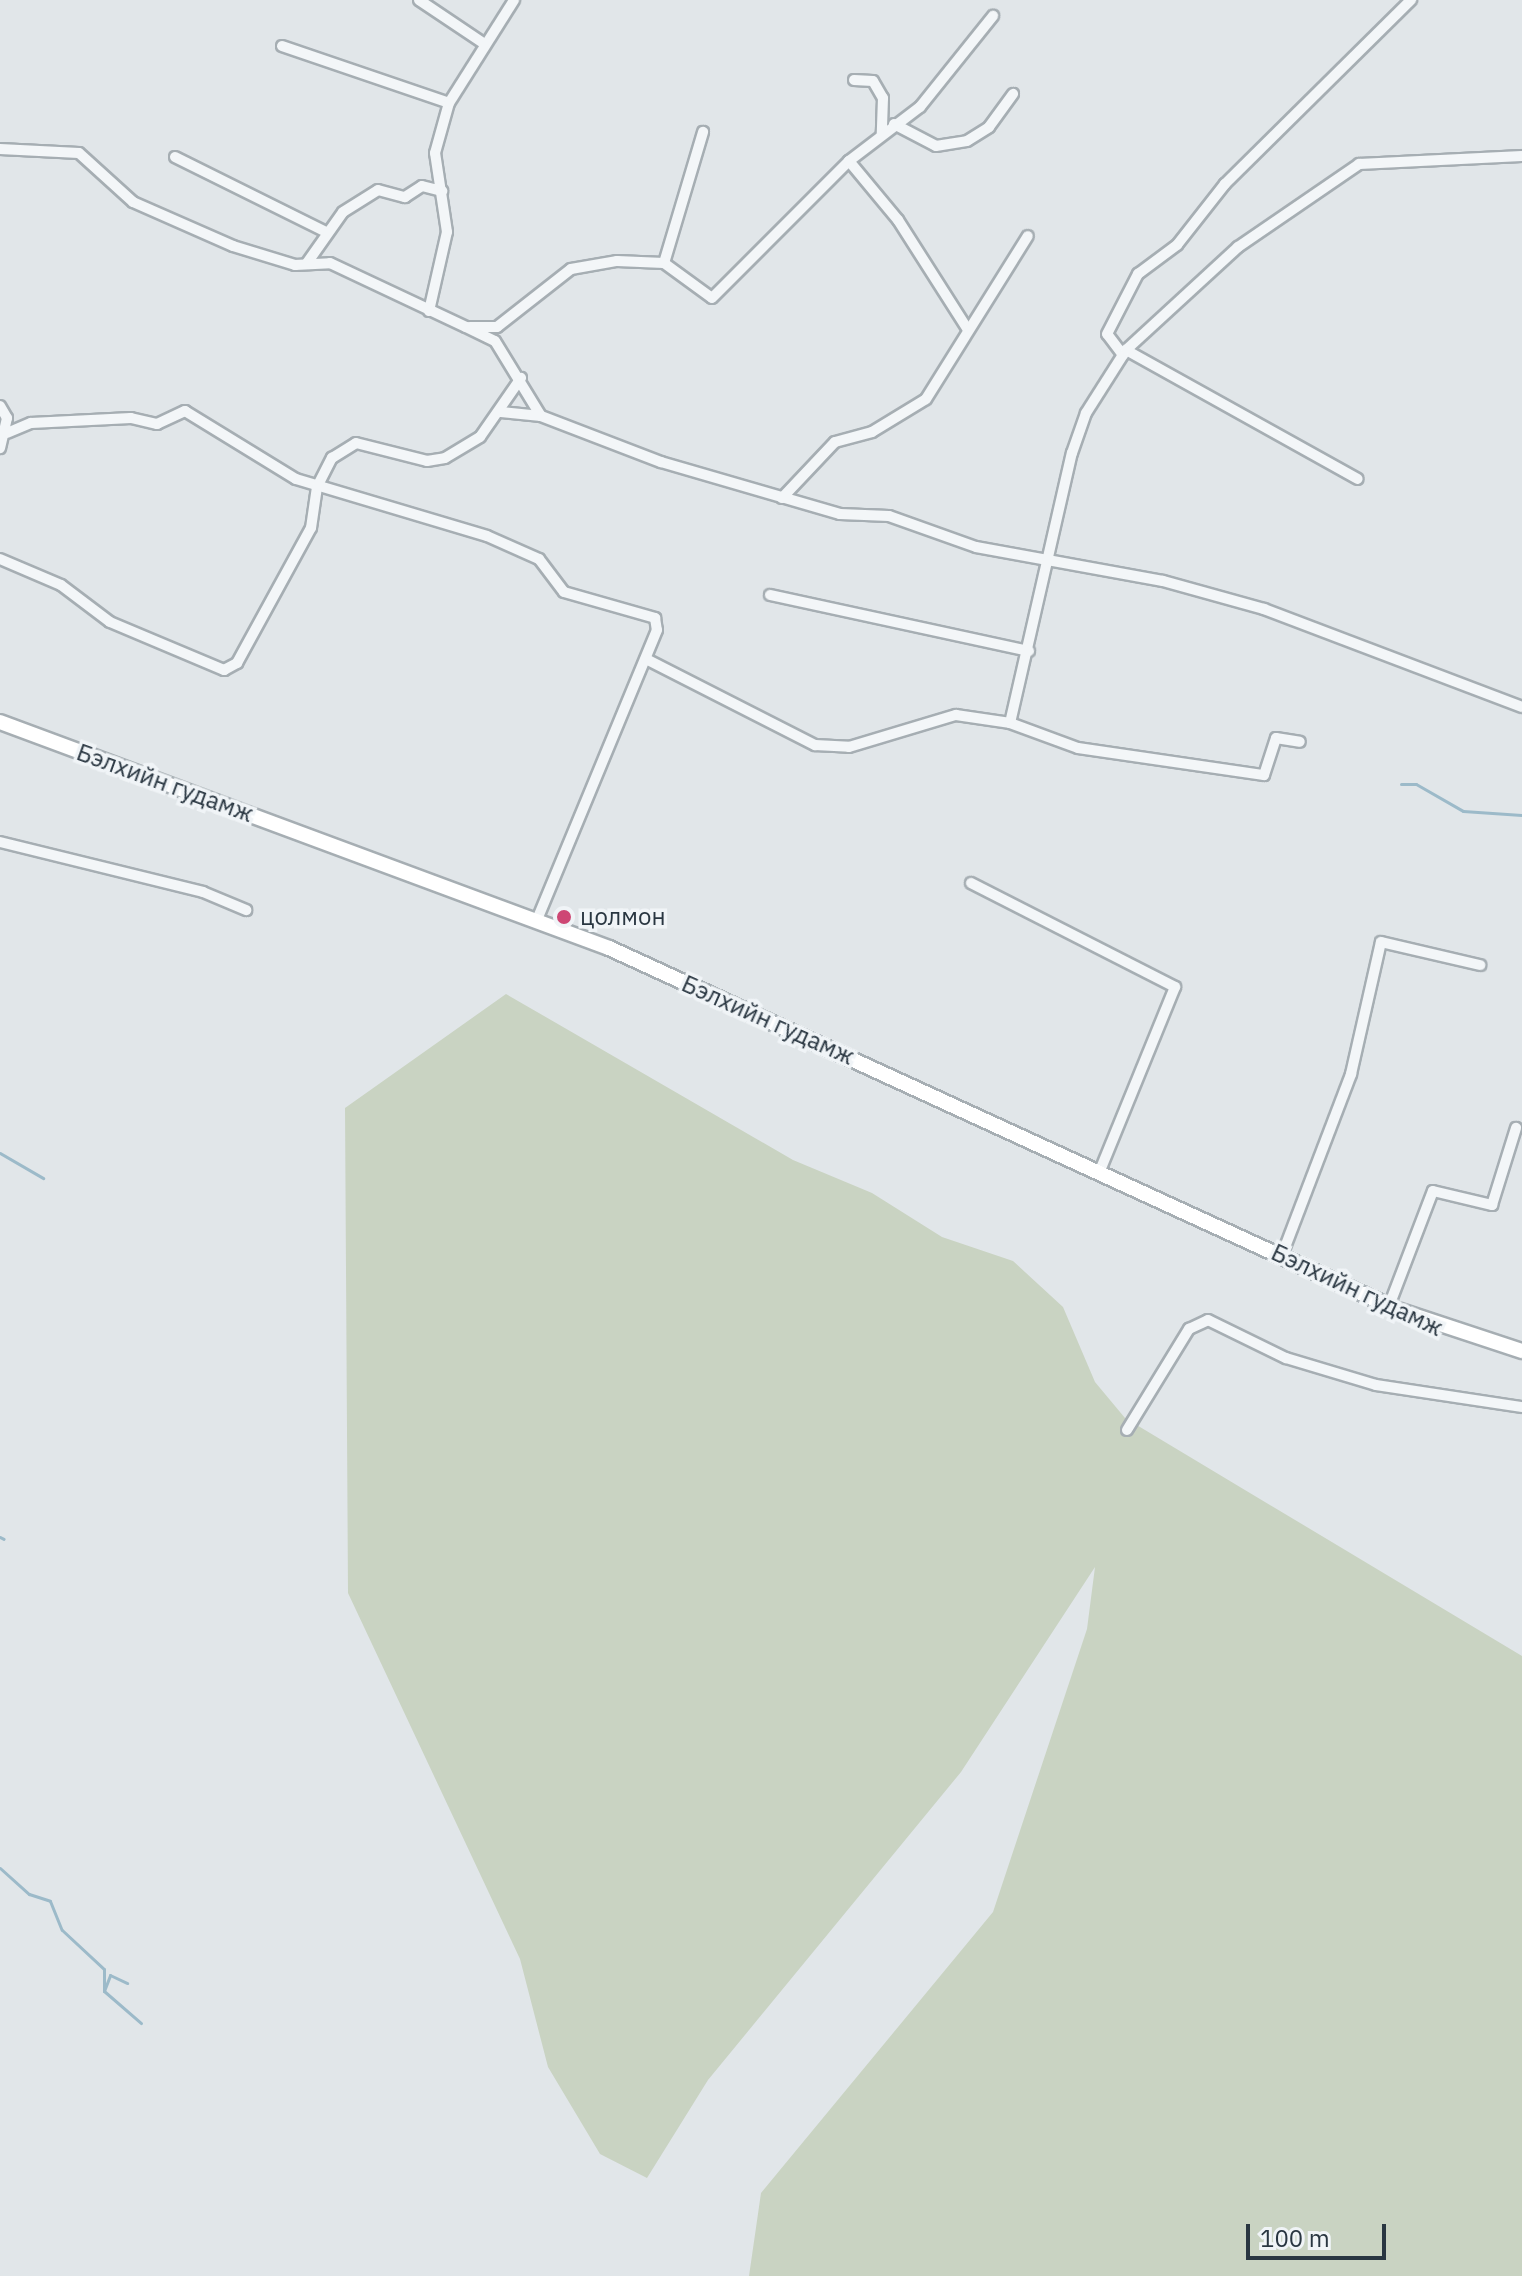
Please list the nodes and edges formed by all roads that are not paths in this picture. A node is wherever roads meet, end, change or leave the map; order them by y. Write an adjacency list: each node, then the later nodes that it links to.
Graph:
1 (419, 0): 5 (street)
2 (514, 0): 5 (street)
3 (1411, 0): 25 (street)
4 (993, 16): 10 (street)
5 (483, 43): 9 (street)
6 (282, 46): 9 (street)
7 (854, 80): 12 (street)
8 (1013, 94): 10 (street)
9 (449, 103): 17 (street)
10 (894, 124): 12 (street)
11 (703, 132): 21 (street)
12 (882, 134): 16 (street)
13 (0, 149): 20 (street)
14 (1522, 156): 25 (street)
15 (175, 157): 18 (street)
16 (849, 161): 21 (street); 24 (street)
17 (442, 191): 18 (street); 22 (street)
18 (326, 232): 20 (street)
19 (1028, 236): 24 (street)
20 (307, 263): 22 (street)
21 (664, 263): 23 (street)
22 (429, 311): 23 (street)
23 (466, 327): 26 (street)
24 (968, 330): 34 (street)
25 (1125, 353): 32 (street); 35 (street)
26 (521, 378): 28 (street); 29 (street)
27 (0, 406): 30 (street)
28 (501, 412): 29 (street); 33 (street)
29 (541, 416): 34 (street)
30 (7, 433): 31 (street); 33 (street)
31 (0, 448)
32 (1358, 479)
33 (317, 487): 36 (street); 39 (street)
34 (782, 498): 35 (street)
35 (1044, 556): 38 (street); 40 (street)
36 (0, 559)
37 (770, 595): 38 (street)
38 (1029, 651): 42 (street)
39 (646, 659): 42 (street); 47 (street)
40 (1522, 707)
41 (0, 722): 47 (main road, Бэлхийн гудамж)
42 (1010, 723): 43 (street)
43 (1300, 742)
44 (0, 842): 46 (street)
45 (971, 883): 50 (street)
46 (246, 910)
47 (537, 920): 50 (main road, Бэлхийн гудамж)
48 (1480, 965): 51 (street)
49 (1516, 1128): 52 (street)
50 (1099, 1173): 51 (main road, Бэлхийн гудамж)
51 (1282, 1255): 52 (main road, Бэлхийн гудамж)
52 (1389, 1306): 53 (main road, Бэлхийн гудамж)
53 (1522, 1351)
54 (1522, 1407): 55 (street)
55 (1127, 1430)

